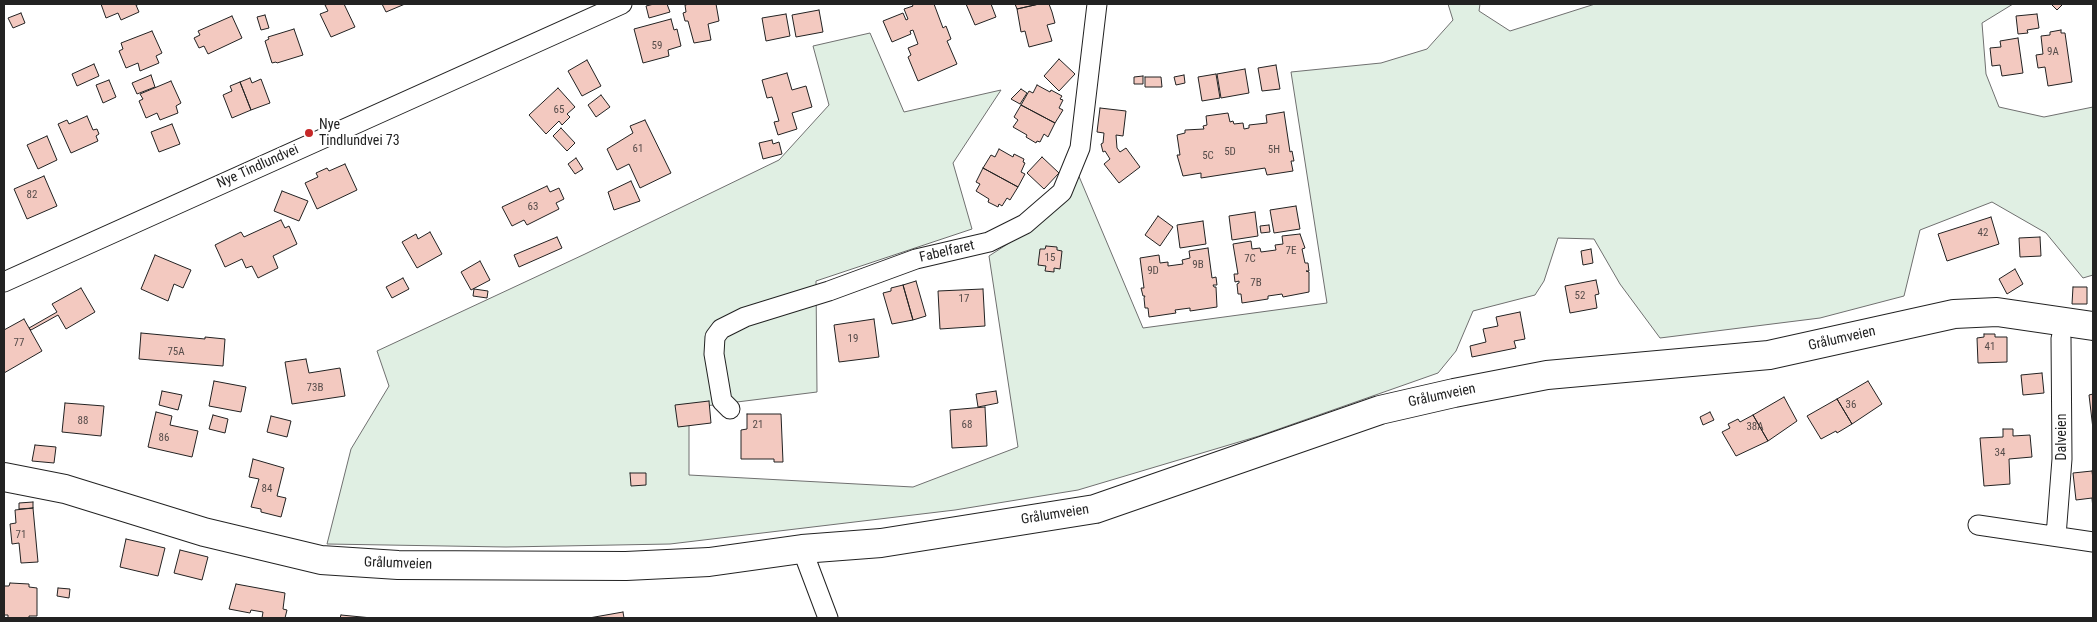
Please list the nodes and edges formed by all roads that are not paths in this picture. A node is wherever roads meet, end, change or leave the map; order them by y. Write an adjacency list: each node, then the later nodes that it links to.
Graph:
1 (622, 4): 3 (street, Nye Tindlundvei)
2 (1097, 4): 6 (street, Fabelfaret)
3 (4, 282)
4 (2093, 326): 11 (main road, Grålumveien)
5 (2061, 338): 9 (street, Dalveien)
6 (730, 409)
7 (4, 477): 11 (main road, Grålumveien)
8 (1978, 525): 9 (street)
9 (2056, 536): 10 (street)
10 (2093, 542)
11 (802, 549): 12 (street)
12 (828, 618)

